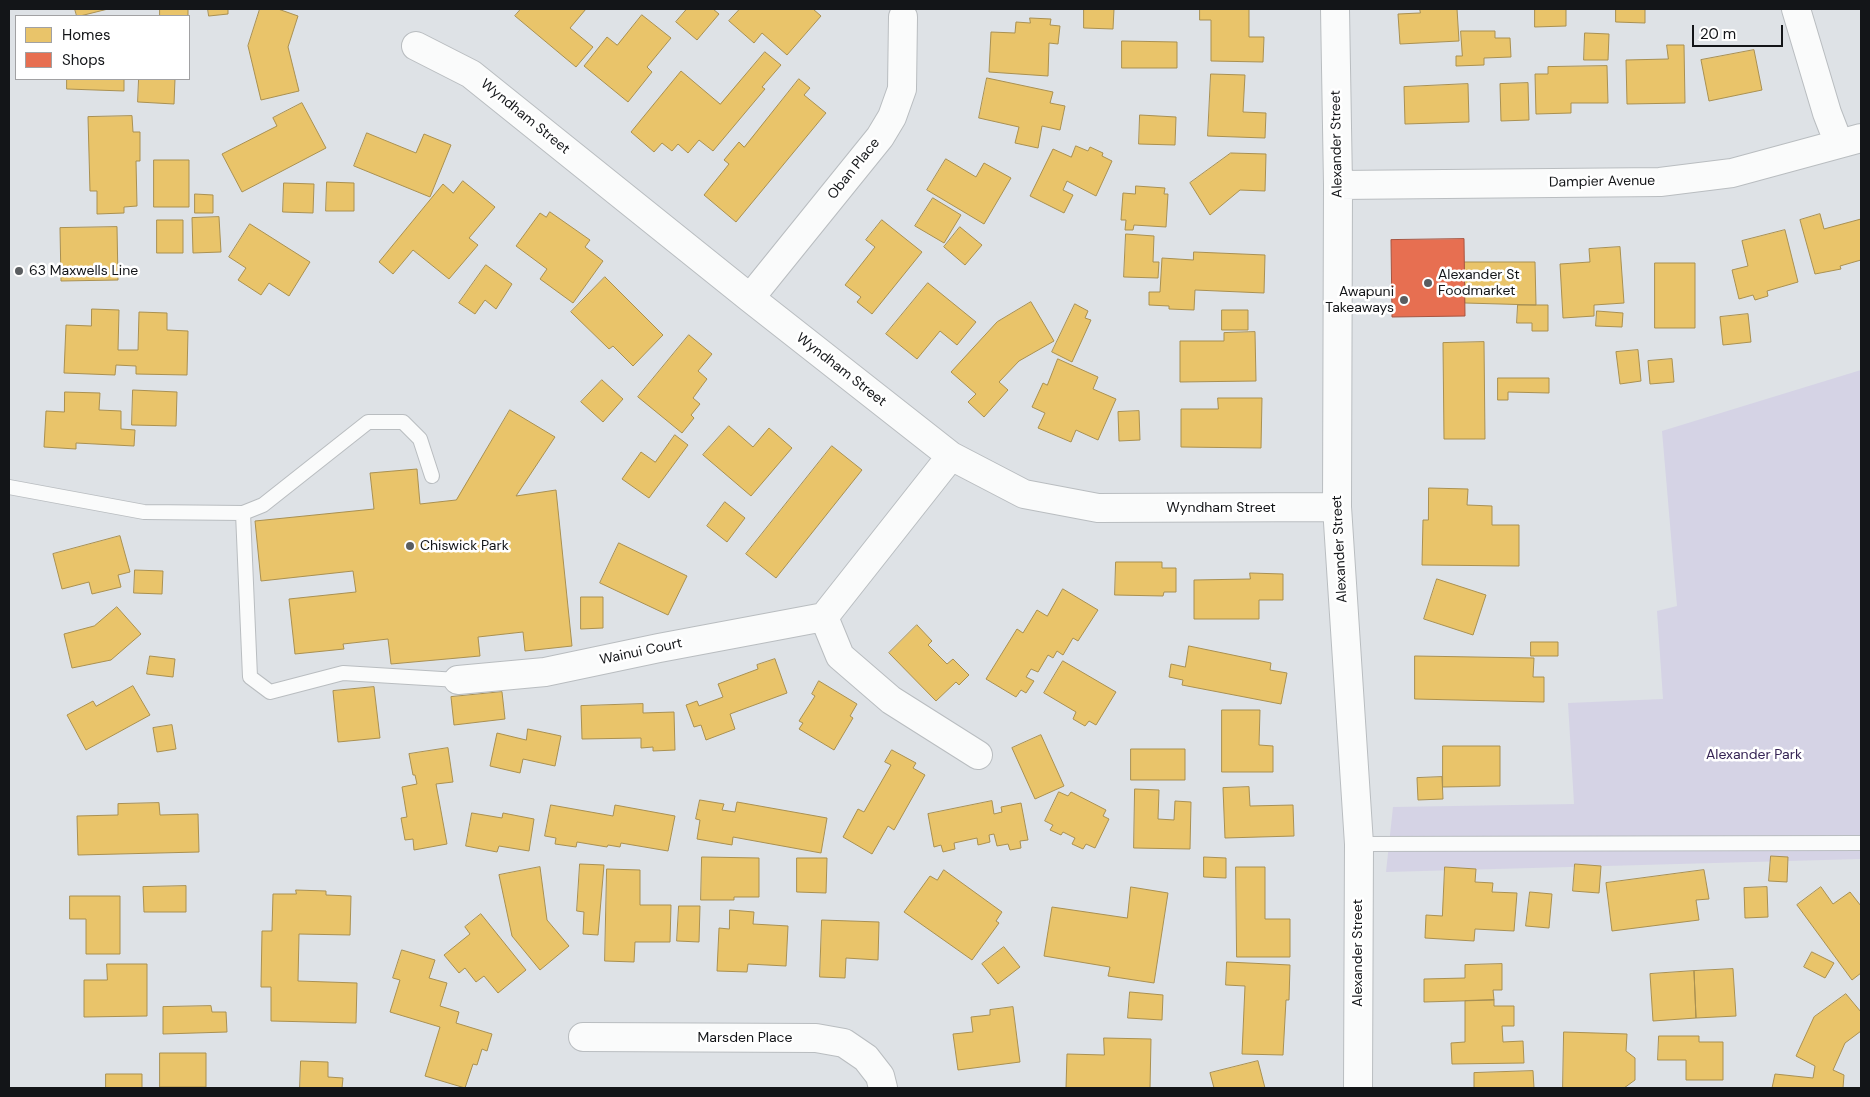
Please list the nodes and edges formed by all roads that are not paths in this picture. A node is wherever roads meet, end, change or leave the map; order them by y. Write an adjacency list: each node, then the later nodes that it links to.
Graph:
1 (1335, 9): 6 (street, Alexander Street)
2 (1796, 9): 5 (street)
3 (903, 18): 7 (street, Oban Place)
4 (416, 46): 7 (street, Wyndham Street)
5 (1850, 141): 6 (street, Dampier Avenue)
6 (1338, 185): 11 (street, Alexander Street)
7 (750, 298): 8 (street, Wyndham Street)
8 (951, 456): 11 (street, Wyndham Street); 13 (street)
9 (432, 476): 12 (lane)
10 (9, 487): 12 (lane)
11 (1337, 507): 17 (street, Alexander Street)
12 (243, 513): 14 (lane)
13 (824, 617): 14 (street, Wainui Court); 15 (street)
14 (458, 680)
15 (978, 756)
16 (1861, 843): 17 (lane)
17 (1358, 844): 20 (street, Alexander Street)
18 (583, 1036): 19 (street, Marsden Place)
19 (883, 1088)
20 (1358, 1088)

